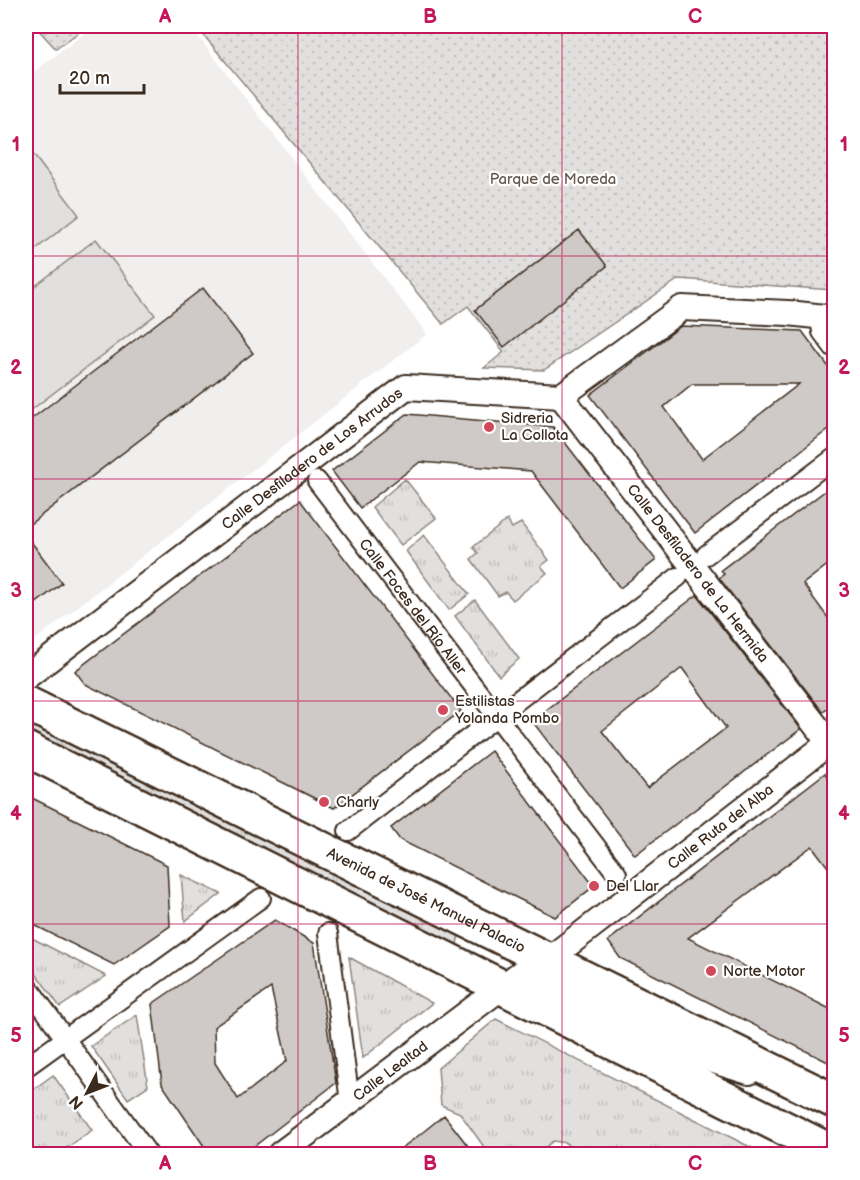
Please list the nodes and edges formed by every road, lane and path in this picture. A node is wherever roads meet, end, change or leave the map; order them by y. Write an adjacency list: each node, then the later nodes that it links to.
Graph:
1 (827, 318): 2 (street); 3 (street)
2 (834, 348)
3 (561, 396): 8 (street, Calle Desfiladero de Los Arrudos); 11 (street, Calle Desfiladero de La Hermida)
4 (834, 458): 6 (street)
5 (317, 481): 10 (street, Calle Foces del Río Aller)
6 (706, 555)
7 (678, 577): 10 (street)
8 (26, 676)
9 (26, 703): 17 (main road, Avenida de José Manuel Palacio)
10 (496, 715): 13 (street); 14 (street, Calle Foces del Río Aller)
11 (833, 744): 17 (street, Calle Ruta del Alba)
12 (26, 749): 19 (main road)
13 (348, 831)
14 (617, 874)
15 (261, 898): 20 (street)
16 (328, 933): 23 (street)
17 (548, 960): 22 (main road, Avenida de José Manuel Palacio)
18 (26, 984): 20 (street)
19 (501, 987): 22 (street, Avenida de José Manuel Palacio); 23 (street, Calle Lealtad); 24 (main road)
20 (65, 1039): 21 (street); 25 (street)
21 (26, 1068)
22 (830, 1099)
23 (350, 1102): 26 (street, Calle Lealtad)
24 (834, 1153)
25 (148, 1155)
26 (280, 1155)

